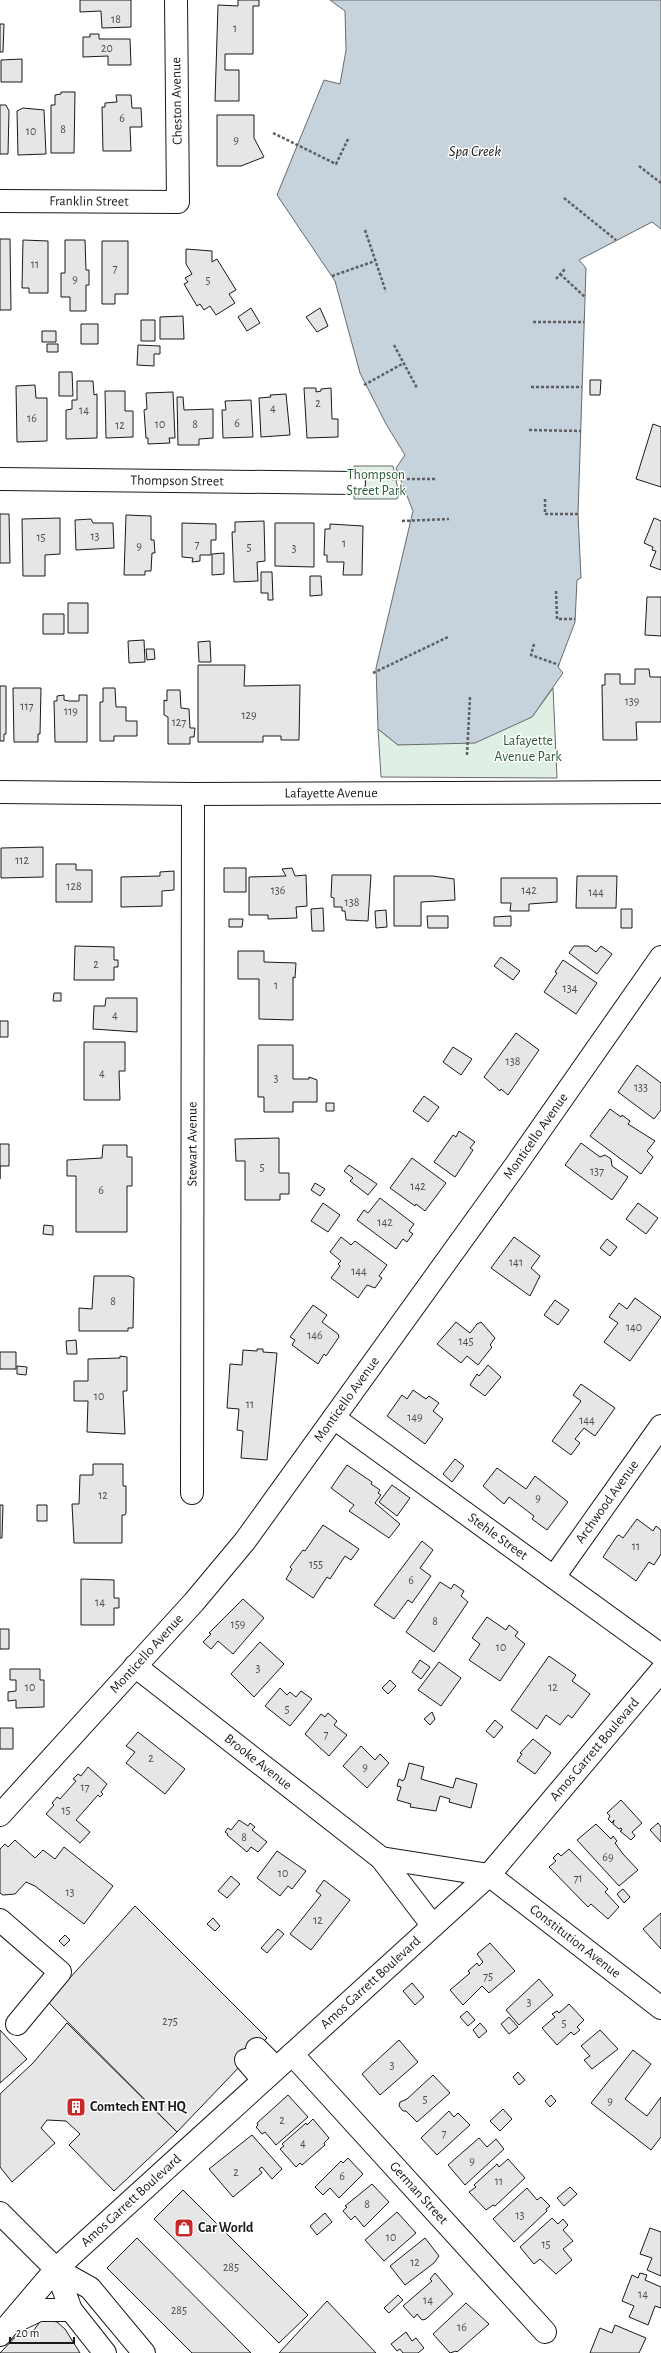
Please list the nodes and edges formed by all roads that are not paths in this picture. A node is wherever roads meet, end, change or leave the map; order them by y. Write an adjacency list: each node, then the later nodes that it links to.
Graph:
1 (176, 0): 3 (street, Cheston Avenue)
2 (0, 201): 3 (street, Franklin Street)
3 (178, 202)
4 (0, 479): 5 (street, Thompson Street)
5 (354, 483)
6 (0, 792): 8 (street, Lafayette Avenue)
7 (661, 792): 8 (street, Lafayette Avenue)
8 (193, 794): 12 (street, Stewart Avenue)
9 (661, 957): 10 (street, Monticello Avenue)
10 (334, 1418): 13 (street, Stehle Street); 15 (street, Monticello Avenue)
11 (661, 1426): 13 (street, Archwood Avenue)
12 (192, 1493)
13 (554, 1577): 14 (street, Stehle Street)
14 (661, 1655)
15 (135, 1666): 17 (street, Monticello Avenue); 18 (street, Brooke Avenue)
16 (661, 1671): 19 (street, Amos Garrett Boulevard)
17 (0, 1815)
18 (381, 1858): 19 (street, Brooke Avenue); 21 (street, Brooke Avenue)
19 (489, 1875): 21 (street, Amos Garrett Boulevard); 22 (street, Constitution Avenue)
20 (0, 1920): 23 (street)
21 (433, 1926): 25 (street, Amos Garrett Boulevard)
22 (661, 2008)
23 (17, 2024)
24 (252, 2054): 26 (street)
25 (292, 2054): 26 (street, Amos Garrett Boulevard); 31 (street, German Street)
26 (270, 2074): 28 (street, Amos Garrett Boulevard)
27 (0, 2213): 28 (street)
28 (56, 2270): 29 (street); 30 (street, Amos Garrett Boulevard); 33 (street)
29 (71, 2310): 30 (street); 32 (street)
30 (5, 2329)
31 (545, 2332)
32 (105, 2353)
33 (144, 2353)

